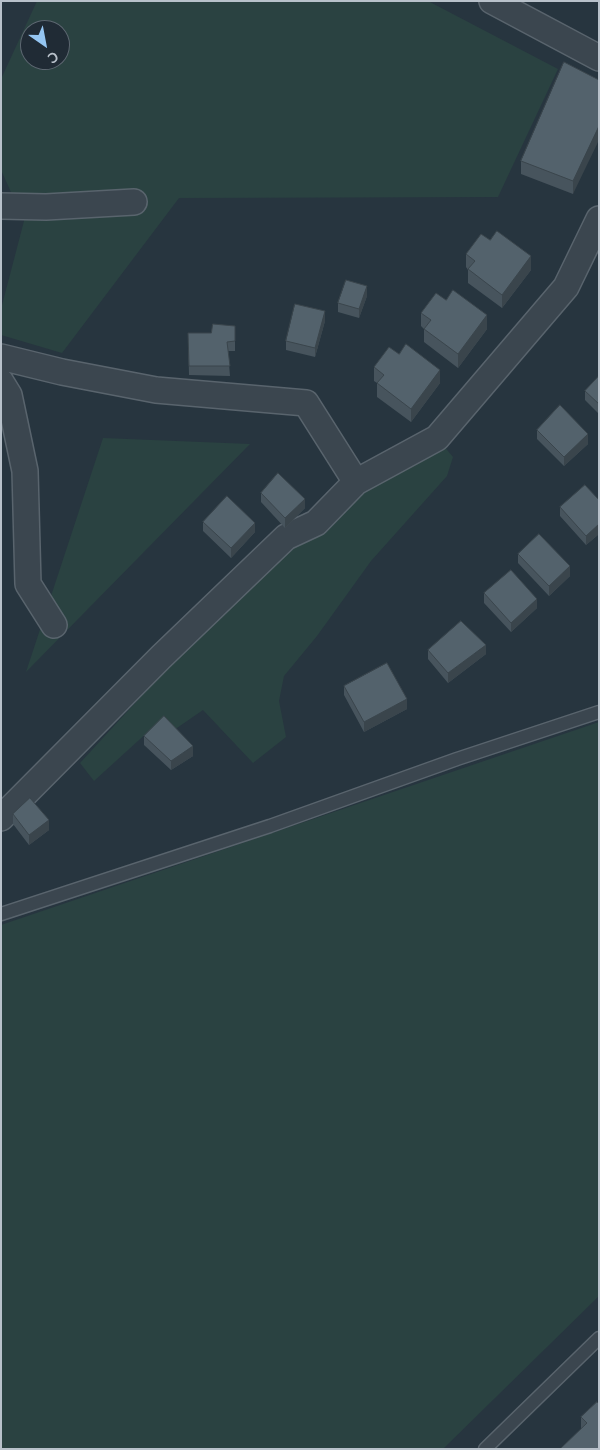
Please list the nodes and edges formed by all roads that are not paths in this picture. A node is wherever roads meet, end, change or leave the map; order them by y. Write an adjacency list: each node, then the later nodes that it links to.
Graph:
1 (492, 1): 2 (street)
2 (599, 58)
3 (134, 202): 4 (street)
4 (1, 206)
5 (599, 219): 8 (street)
6 (1, 357): 8 (street)
7 (1, 382): 9 (street)
8 (356, 482): 11 (street)
9 (54, 625)
10 (599, 712): 12 (lane)
11 (1, 818)
12 (1, 914)
13 (599, 1338): 14 (lane)
14 (485, 1449)

